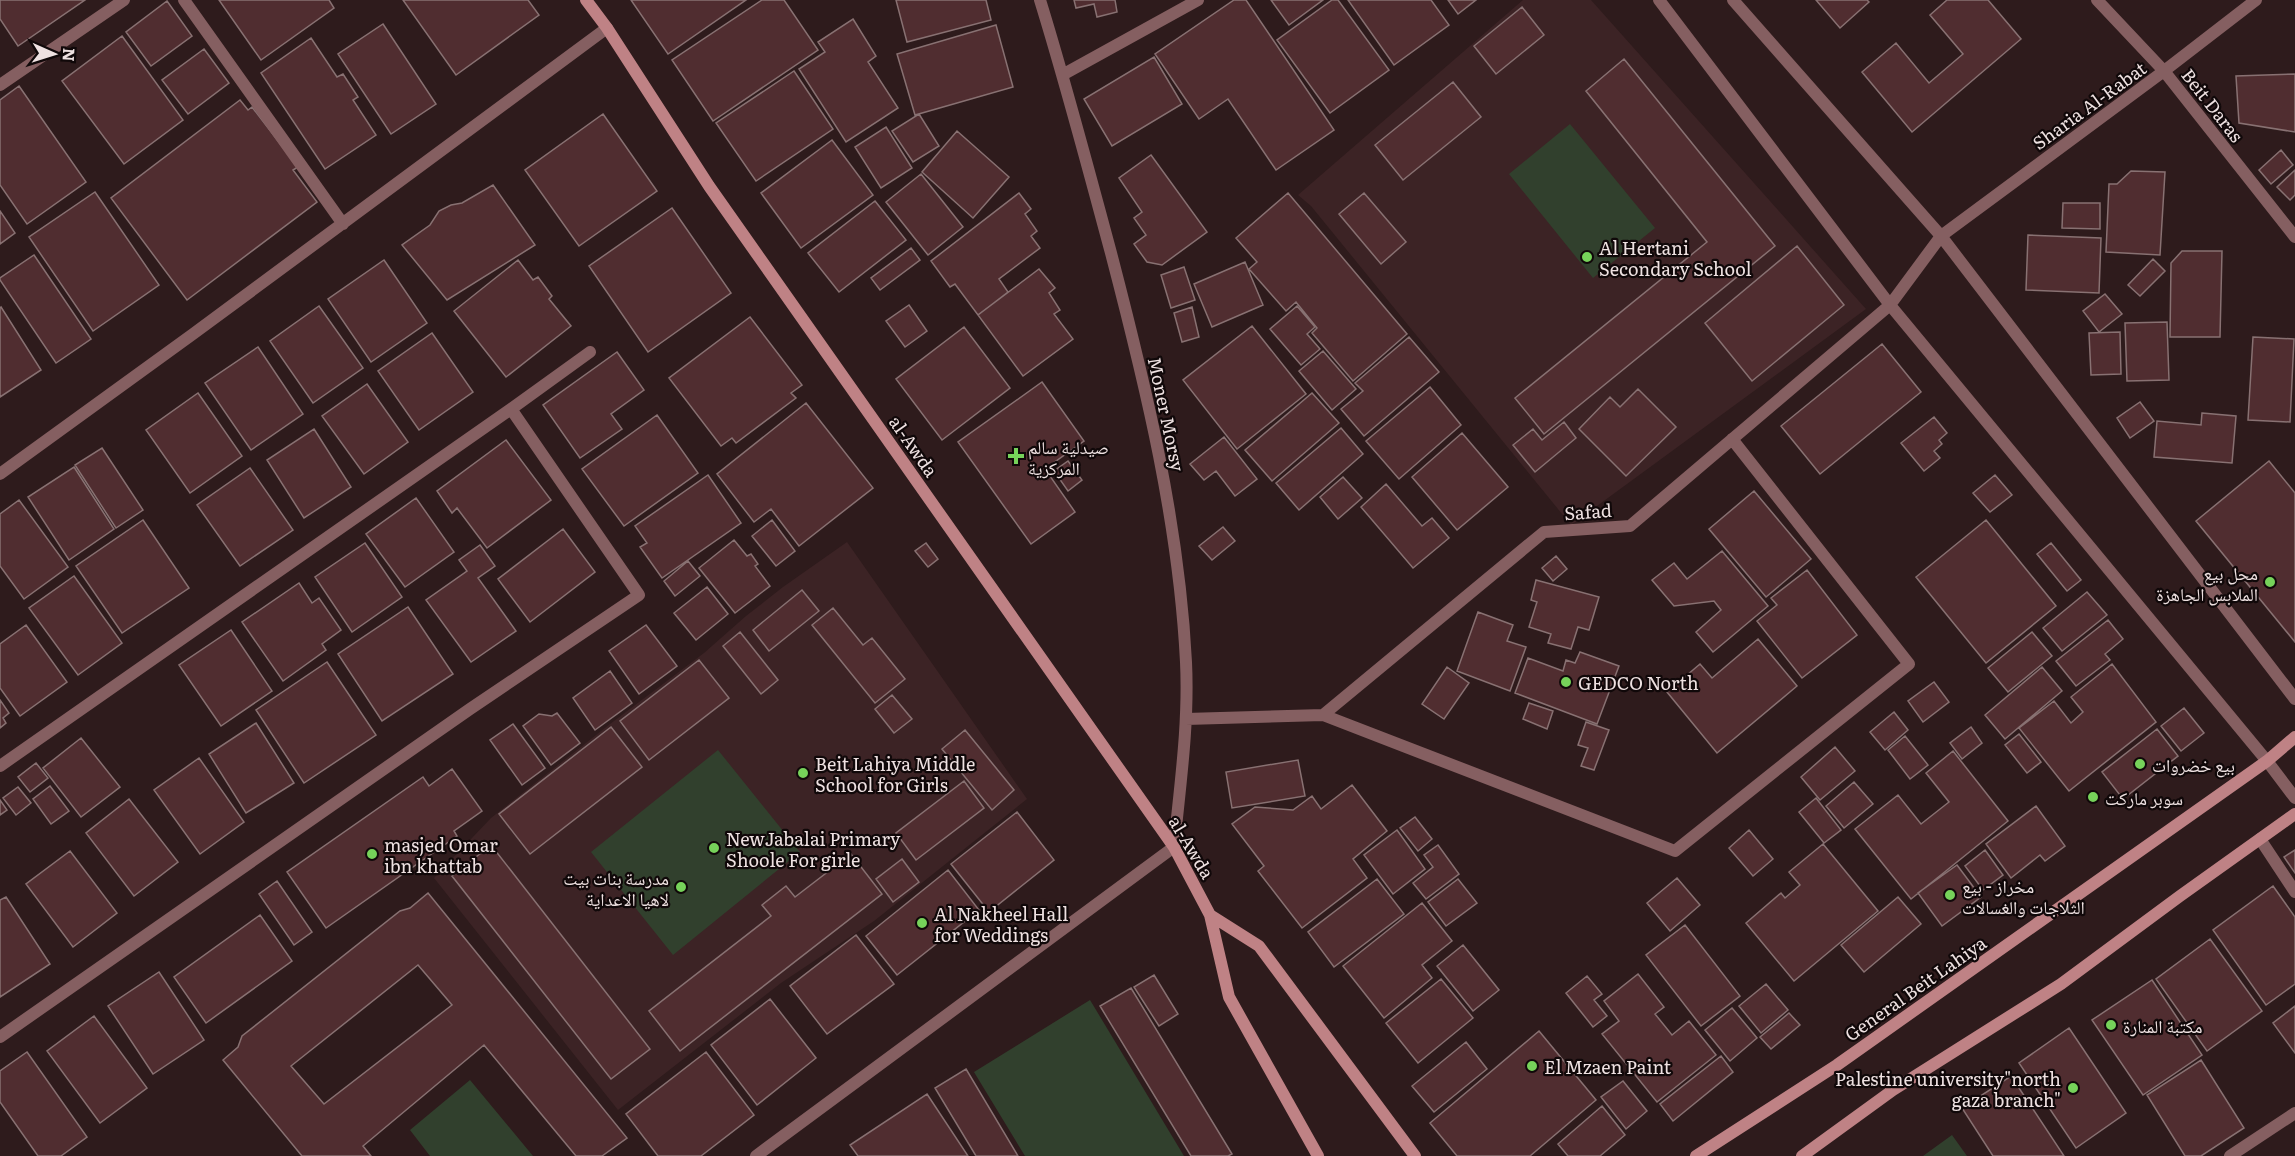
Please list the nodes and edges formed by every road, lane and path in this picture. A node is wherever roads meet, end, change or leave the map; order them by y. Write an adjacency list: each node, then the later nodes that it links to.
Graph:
1 (124, 0): 13 (street)
2 (184, 0): 14 (street)
3 (586, 0): 10 (main road, al-Awda)
4 (1040, 0): 12 (street, Moner Morsy)
5 (1198, 0): 12 (street)
6 (1659, 0): 17 (street)
7 (1733, 0): 15 (street)
8 (2097, 0): 11 (street, Beit Daras)
9 (2256, 0): 11 (street, Sharia Al-Rabat)
10 (607, 28): 14 (street); 31 (main road, al-Awda)
11 (2164, 71): 15 (street, Sharia Al-Rabat); 16 (street, Beit Daras)
12 (1064, 74): 24 (street, Moner Morsy)
13 (0, 85)
14 (343, 224): 21 (street)
15 (1941, 236): 17 (street, Safad); 22 (street)
16 (2295, 237)
17 (1890, 305): 20 (street, Safad); 26 (street)
18 (590, 352): 19 (street)
19 (512, 409): 27 (street); 34 (street)
20 (1731, 438): 23 (street, Safad); 23 (street)
21 (0, 474)
22 (2295, 699)
23 (1323, 715): 24 (street)
24 (1186, 719): 31 (street, Moner Morsy)
25 (2295, 737): 26 (main road, General Beit Lahiya)
26 (2267, 761): 28 (street); 39 (main road, General Beit Lahiya)
27 (0, 766)
28 (2295, 798)
29 (2295, 814): 30 (main road)
30 (2260, 839): 32 (street); 40 (main road)
31 (1174, 847): 33 (main road, al-Awda); 36 (street)
32 (2295, 892)
33 (1210, 915): 37 (main road, al-Awda); 38 (main road, al-Awda)
34 (0, 1037)
35 (2295, 1113): 41 (street)
36 (756, 1156)
37 (1318, 1156)
38 (1415, 1156)
39 (1696, 1156)
40 (1802, 1156)
41 (2230, 1156)

